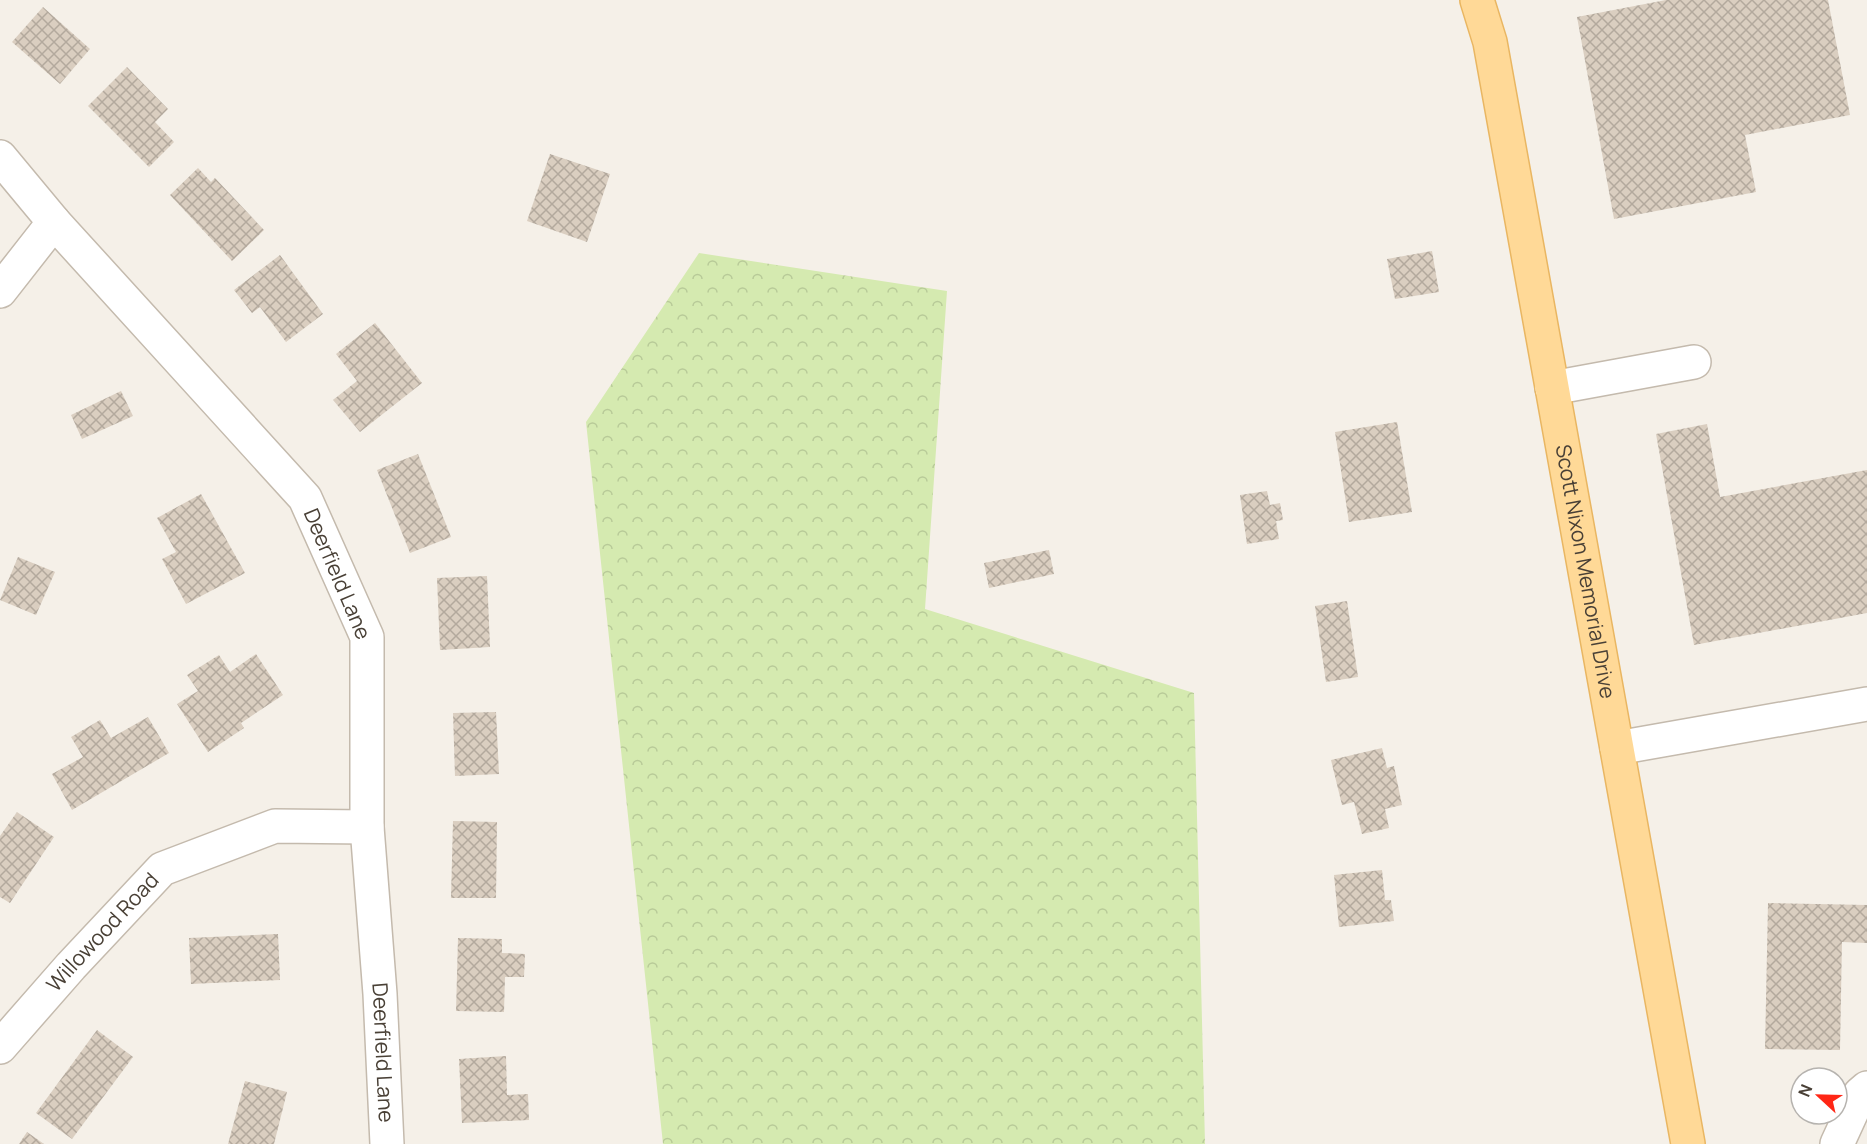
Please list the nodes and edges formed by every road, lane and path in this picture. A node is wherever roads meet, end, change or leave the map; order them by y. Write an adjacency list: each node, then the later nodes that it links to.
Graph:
1 (1477, 0): 6 (main road, Scott Nixon Memorial Drive)
2 (0, 157): 3 (street, Deerfield Lane)
3 (54, 222): 4 (street); 9 (street, Deerfield Lane)
4 (0, 291)
5 (1694, 362): 6 (street)
6 (1552, 388): 8 (main road, Scott Nixon Memorial Drive)
7 (1867, 704): 8 (street)
8 (1617, 748): 13 (main road, Scott Nixon Memorial Drive)
9 (367, 827): 10 (street, Willowood Road); 12 (street, Deerfield Lane)
10 (0, 1047)
11 (1867, 1088): 14 (street)
12 (387, 1144)
13 (1688, 1144)
14 (1837, 1144)

